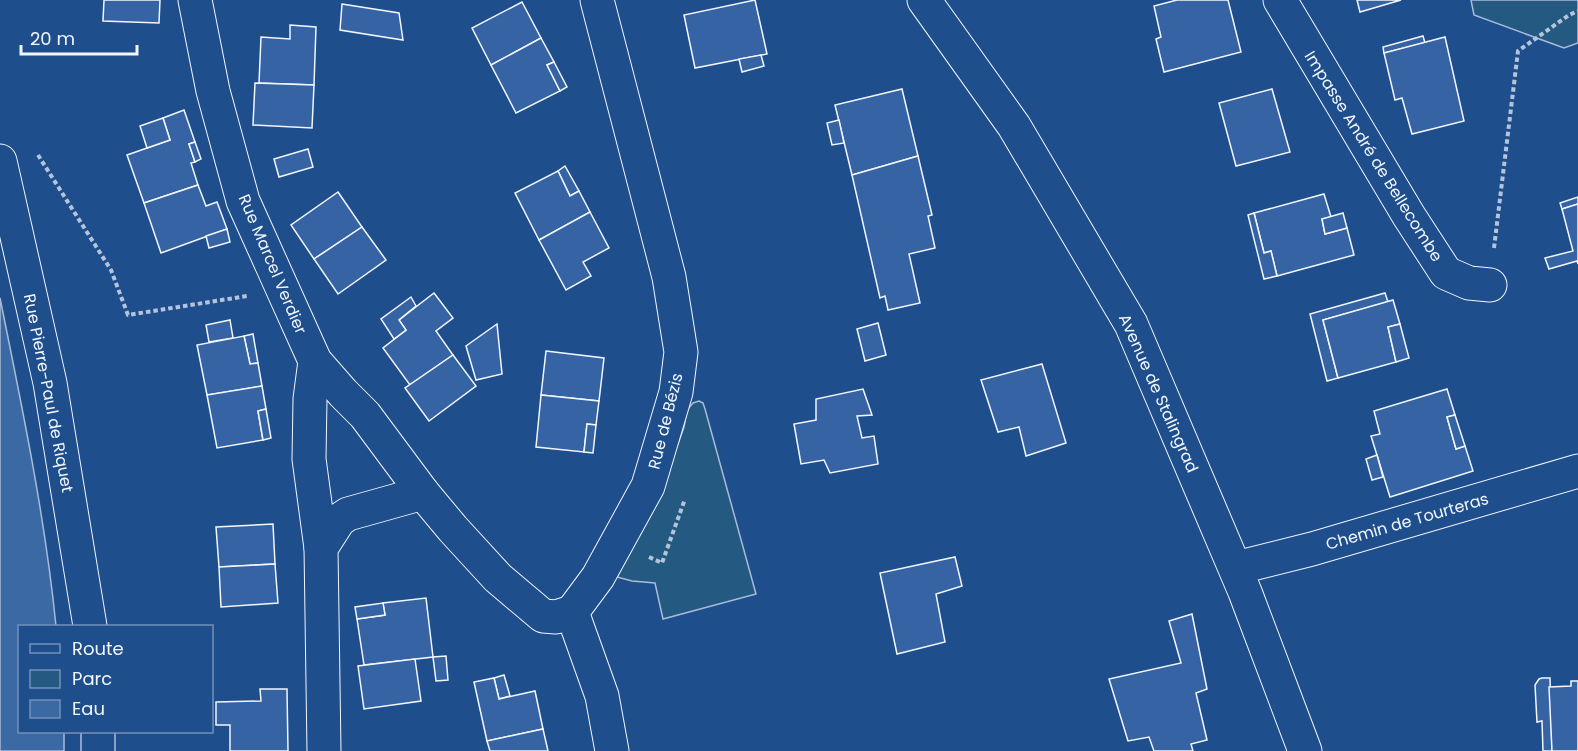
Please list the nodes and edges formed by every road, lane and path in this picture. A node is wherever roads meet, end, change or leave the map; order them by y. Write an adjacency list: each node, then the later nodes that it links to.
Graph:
1 (195, 0): 9 (street, Rue Marcel Verdier)
2 (597, 0): 17 (street, Rue de Bézis)
3 (924, 0): 16 (street, Avenue de Stalingrad)
4 (1280, 0): 8 (street, Impasse André de Bellecombe)
5 (1578, 11): 8 (path)
6 (37, 152): 9 (path)
7 (0, 161): 18 (street, Rue Pierre-Paul de Riquet)
8 (1490, 285)
9 (283, 290): 10 (street, Rue Marcel Verdier)
10 (315, 361): 12 (street, Rue Marcel Verdier); 14 (street)
11 (1578, 471): 16 (street, Chemin de Tourteras)
12 (423, 493): 14 (street); 17 (street, Rue Marcel Verdier)
13 (687, 493): 15 (path)
14 (321, 548): 21 (street)
15 (662, 563)
16 (1236, 568): 23 (street, Avenue de Stalingrad)
17 (572, 612): 22 (street)
18 (90, 625)
19 (98, 733): 20 (street)
20 (98, 751)
21 (324, 751)
22 (612, 751)
23 (1305, 751)

